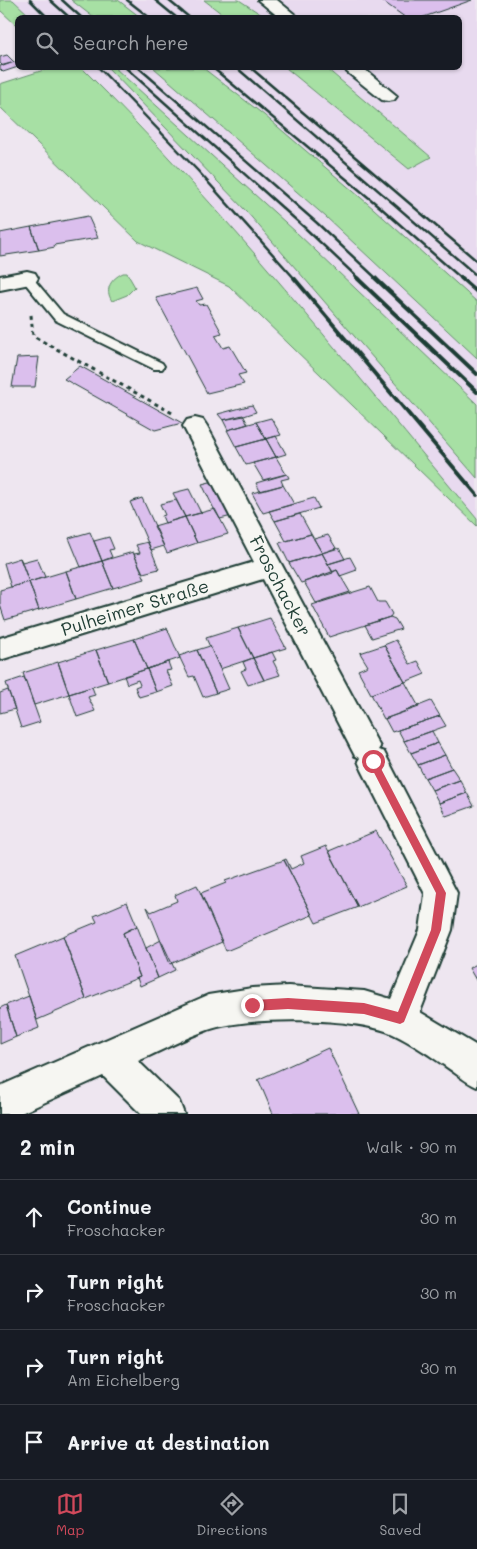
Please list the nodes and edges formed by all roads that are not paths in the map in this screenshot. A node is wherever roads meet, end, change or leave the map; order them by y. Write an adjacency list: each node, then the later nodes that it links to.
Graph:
1 (266, 0): 2 (street)
2 (287, 15)
3 (356, 70): 4 (street)
4 (388, 96)
5 (26, 278): 6 (street); 7 (lane)
6 (0, 283)
7 (158, 366)
8 (195, 426): 9 (street, Froschacker)
9 (270, 567): 10 (street, Pulheimer Straße); 11 (street, Froschacker)
10 (0, 649)
11 (400, 1019): 12 (street); 13 (street)
12 (109, 1057): 14 (street); 15 (street)
13 (477, 1069)
14 (0, 1104)
15 (166, 1114)

